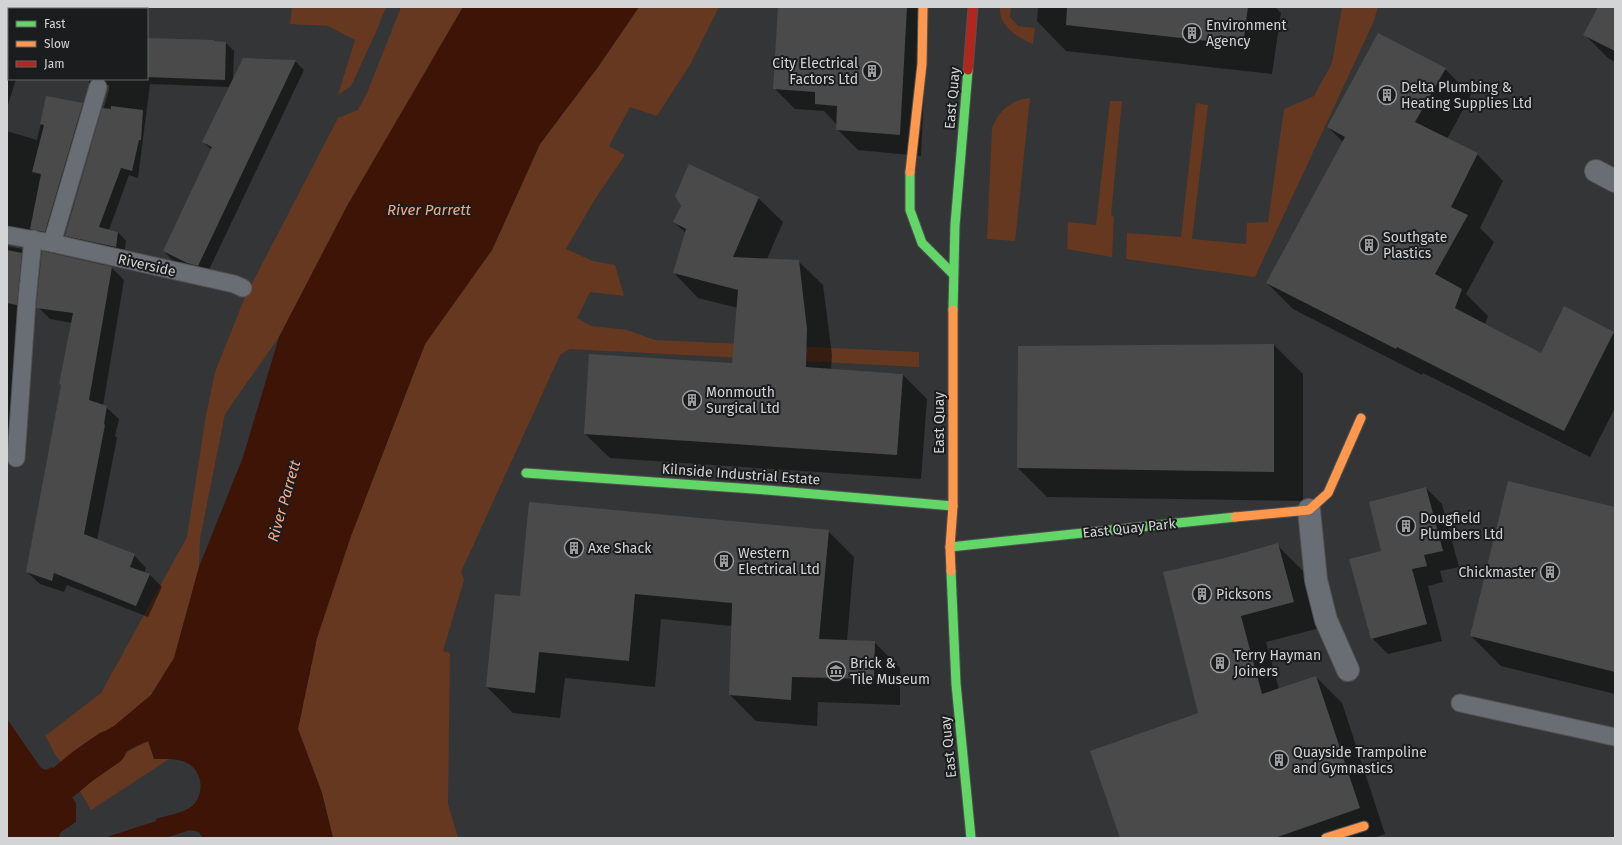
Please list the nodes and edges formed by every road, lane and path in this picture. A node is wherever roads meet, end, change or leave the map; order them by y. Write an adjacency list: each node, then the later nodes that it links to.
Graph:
1 (923, 7): 9 (street)
2 (973, 7): 9 (street, East Quay)
3 (98, 87): 8 (lane)
4 (1596, 171): 5 (street)
5 (1615, 181)
6 (7, 235): 7 (lane, Riverside)
7 (33, 239): 8 (lane, Riverside); 12 (lane)
8 (52, 243): 10 (lane, Riverside)
9 (952, 274): 14 (street, East Quay)
10 (243, 288)
11 (1361, 418): 15 (street)
12 (16, 458)
13 (526, 472): 14 (street, Kilnside Industrial Estate)
14 (953, 506): 16 (street, East Quay)
15 (1309, 510): 16 (street, East Quay Park); 17 (street)
16 (950, 547): 21 (street, East Quay)
17 (1348, 670)
18 (1460, 703): 19 (lane)
19 (1615, 738)
20 (1364, 826): 22 (street)
21 (971, 838)
22 (1326, 838)

